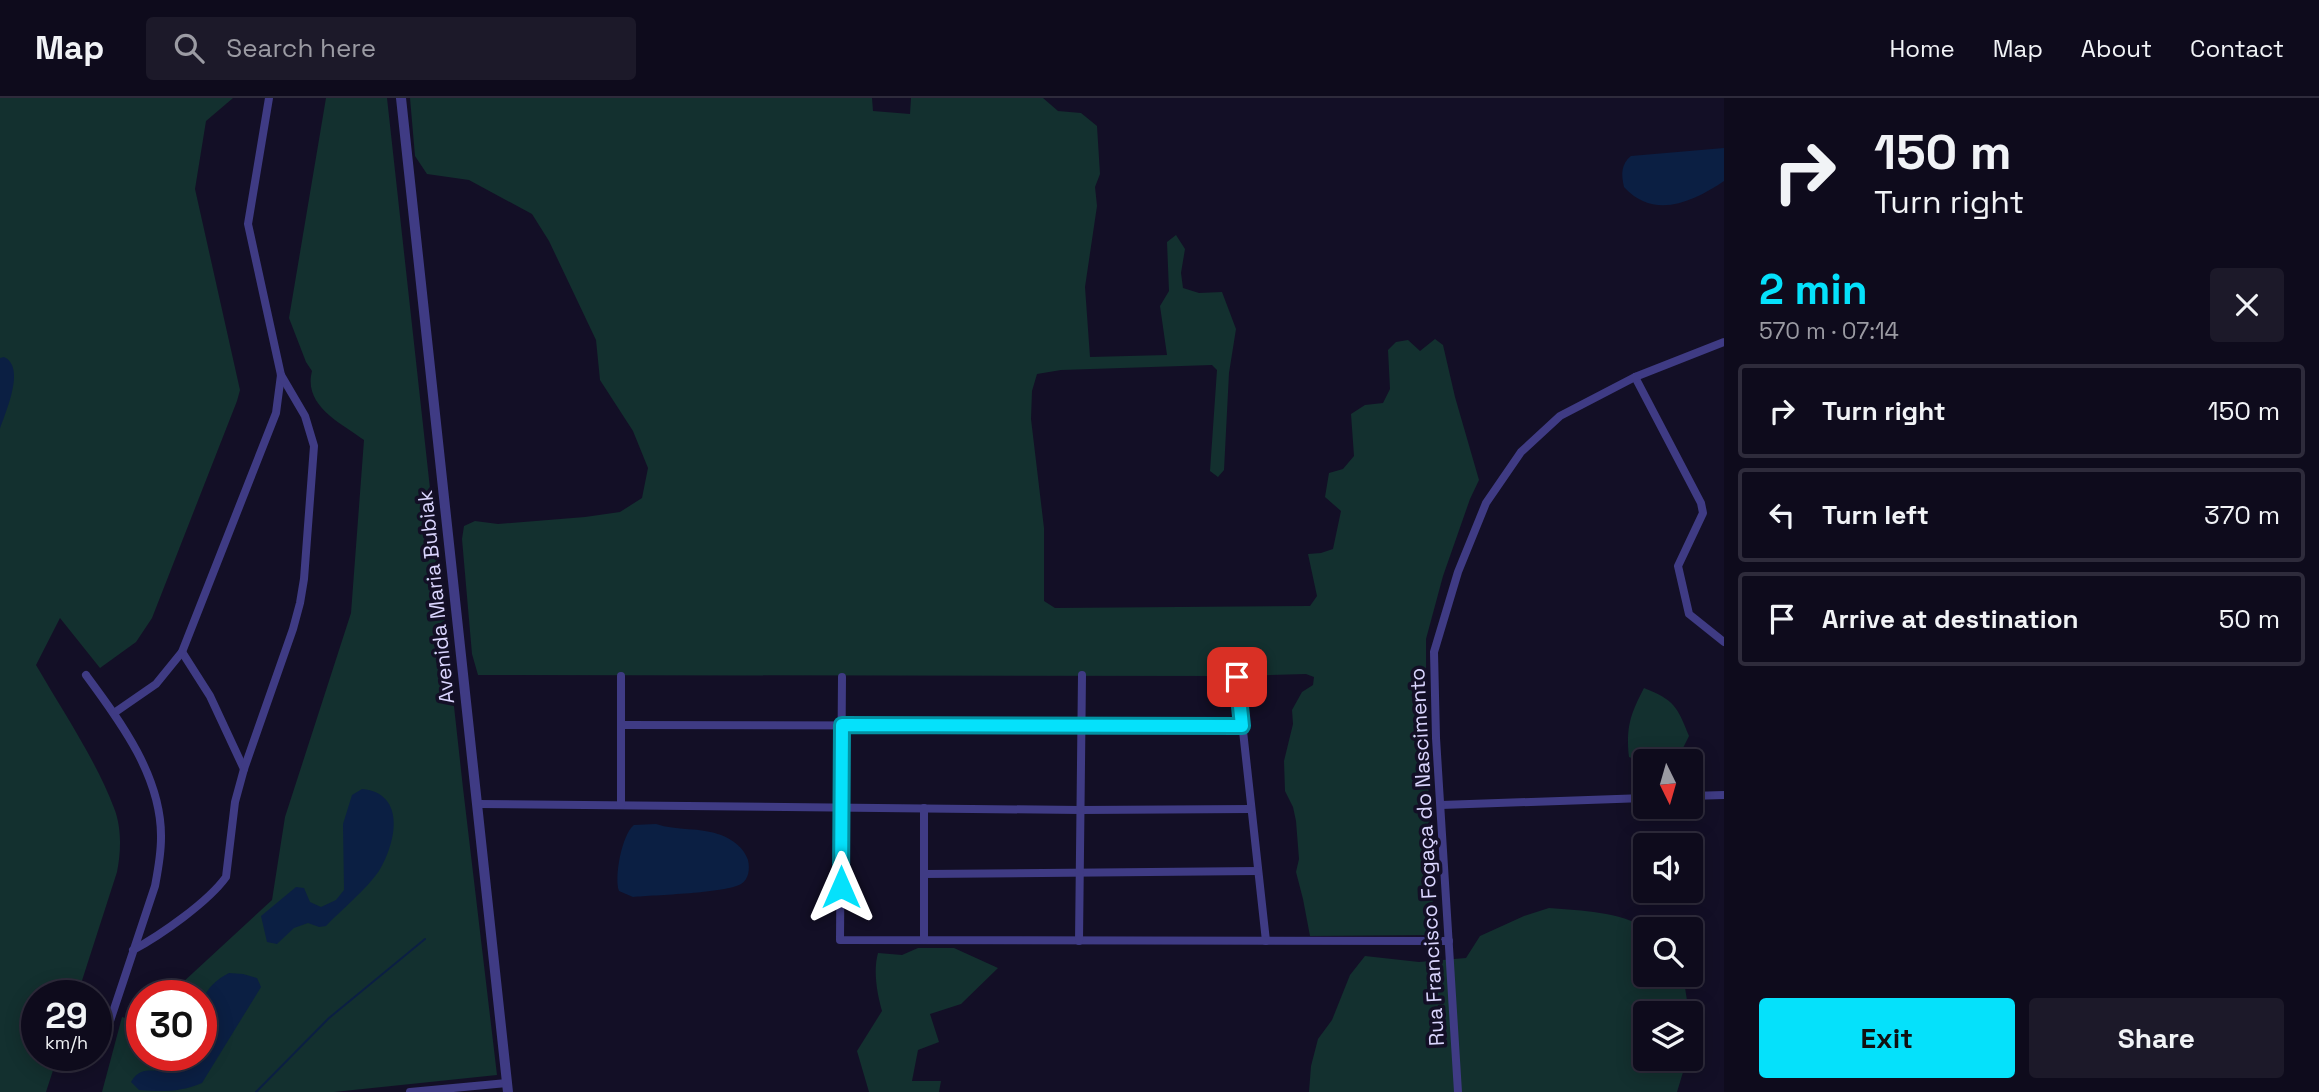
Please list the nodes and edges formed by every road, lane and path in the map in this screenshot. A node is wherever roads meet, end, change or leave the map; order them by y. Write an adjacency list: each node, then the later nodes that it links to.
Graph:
1 (269, 98): 4 (street)
2 (401, 98): 22 (street, Avenida Maria Bubiak)
3 (1724, 342): 5 (street, Rua Francisco Fogaça do Nascimento)
4 (281, 375): 7 (street); 18 (street)
5 (1635, 377): 6 (street); 24 (street, Rua Francisco Fogaça do Nascimento)
6 (1724, 642)
7 (182, 652): 13 (street); 18 (street)
8 (86, 675): 13 (street)
9 (1082, 675): 16 (street)
10 (621, 676): 14 (street)
11 (842, 677): 15 (street)
12 (1237, 677): 17 (street)
13 (114, 713): 36 (street)
14 (621, 725): 15 (street); 23 (street)
15 (842, 725): 16 (street); 25 (street)
16 (1082, 726): 17 (street); 28 (street)
17 (1242, 726): 27 (street)
18 (244, 769): 36 (street)
19 (1724, 795): 20 (street)
20 (1703, 796)
21 (1633, 798): 24 (street)
22 (478, 804): 23 (street); 38 (street, Avenida Maria Bubiak)
23 (621, 805): 25 (street)
24 (1440, 805): 35 (street, Rua Francisco Fogaça do Nascimento)
25 (841, 807): 26 (street); 32 (street)
26 (925, 808): 28 (street); 31 (street)
27 (1251, 809): 28 (street); 29 (street)
28 (1080, 810): 30 (street)
29 (1258, 871): 30 (street); 34 (street)
30 (1080, 873): 31 (street); 33 (street)
31 (924, 874): 32 (street)
32 (924, 940): 33 (street)
33 (1079, 941): 34 (street)
34 (1266, 941): 35 (street)
35 (1449, 942): 40 (street, Rua Francisco Fogaça do Nascimento)
36 (134, 950): 37 (street)
37 (112, 1015)
38 (507, 1088): 39 (street)
39 (410, 1092)
40 (1458, 1092)

